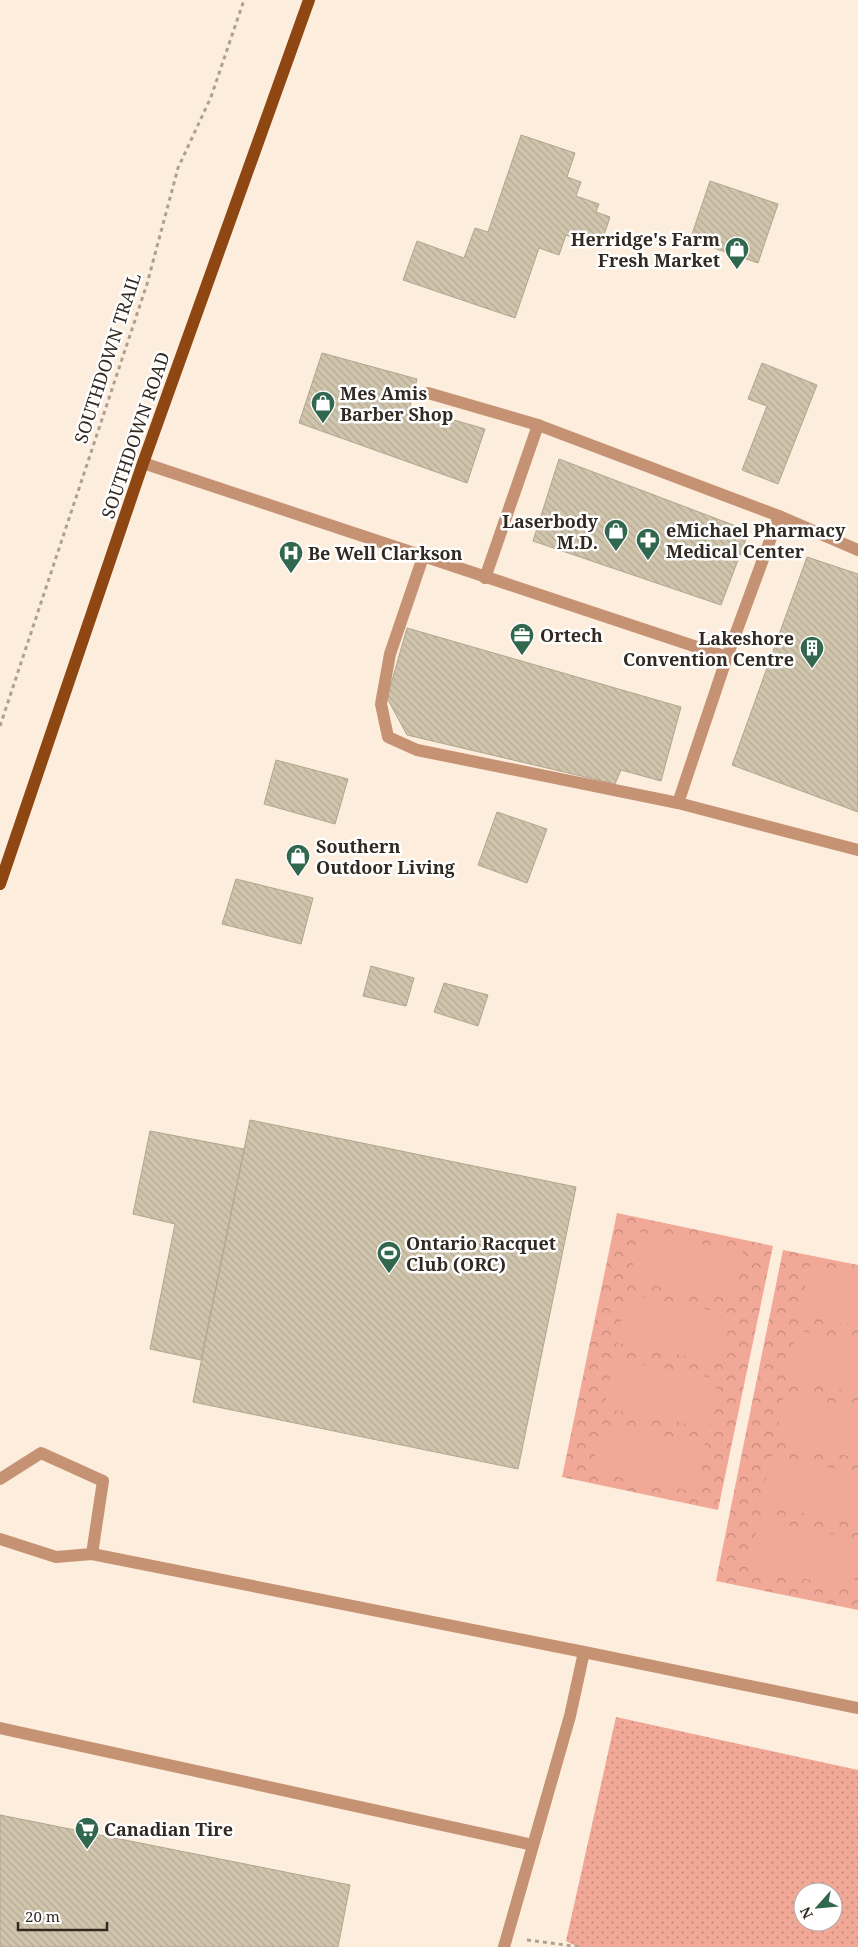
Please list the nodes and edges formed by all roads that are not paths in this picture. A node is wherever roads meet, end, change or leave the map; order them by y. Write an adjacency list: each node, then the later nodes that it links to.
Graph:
1 (309, 0): 4 (main road, SOUTHDOWN ROAD)
2 (428, 393): 3 (lane)
3 (538, 425): 5 (lane); 8 (lane)
4 (143, 463): 7 (lane); 12 (main road, SOUTHDOWN ROAD)
5 (779, 516): 6 (lane); 9 (lane)
6 (858, 550)
7 (423, 557): 8 (lane); 10 (lane)
8 (485, 578): 9 (lane)
9 (727, 657): 10 (lane)
10 (678, 803): 11 (lane)
11 (858, 850)
12 (0, 884)
13 (0, 1479): 15 (lane)
14 (0, 1540): 15 (lane)
15 (92, 1554): 16 (lane)
16 (584, 1652): 17 (lane); 19 (lane)
17 (858, 1708)
18 (0, 1728): 19 (lane)
19 (533, 1845): 20 (lane)
20 (505, 1942)

